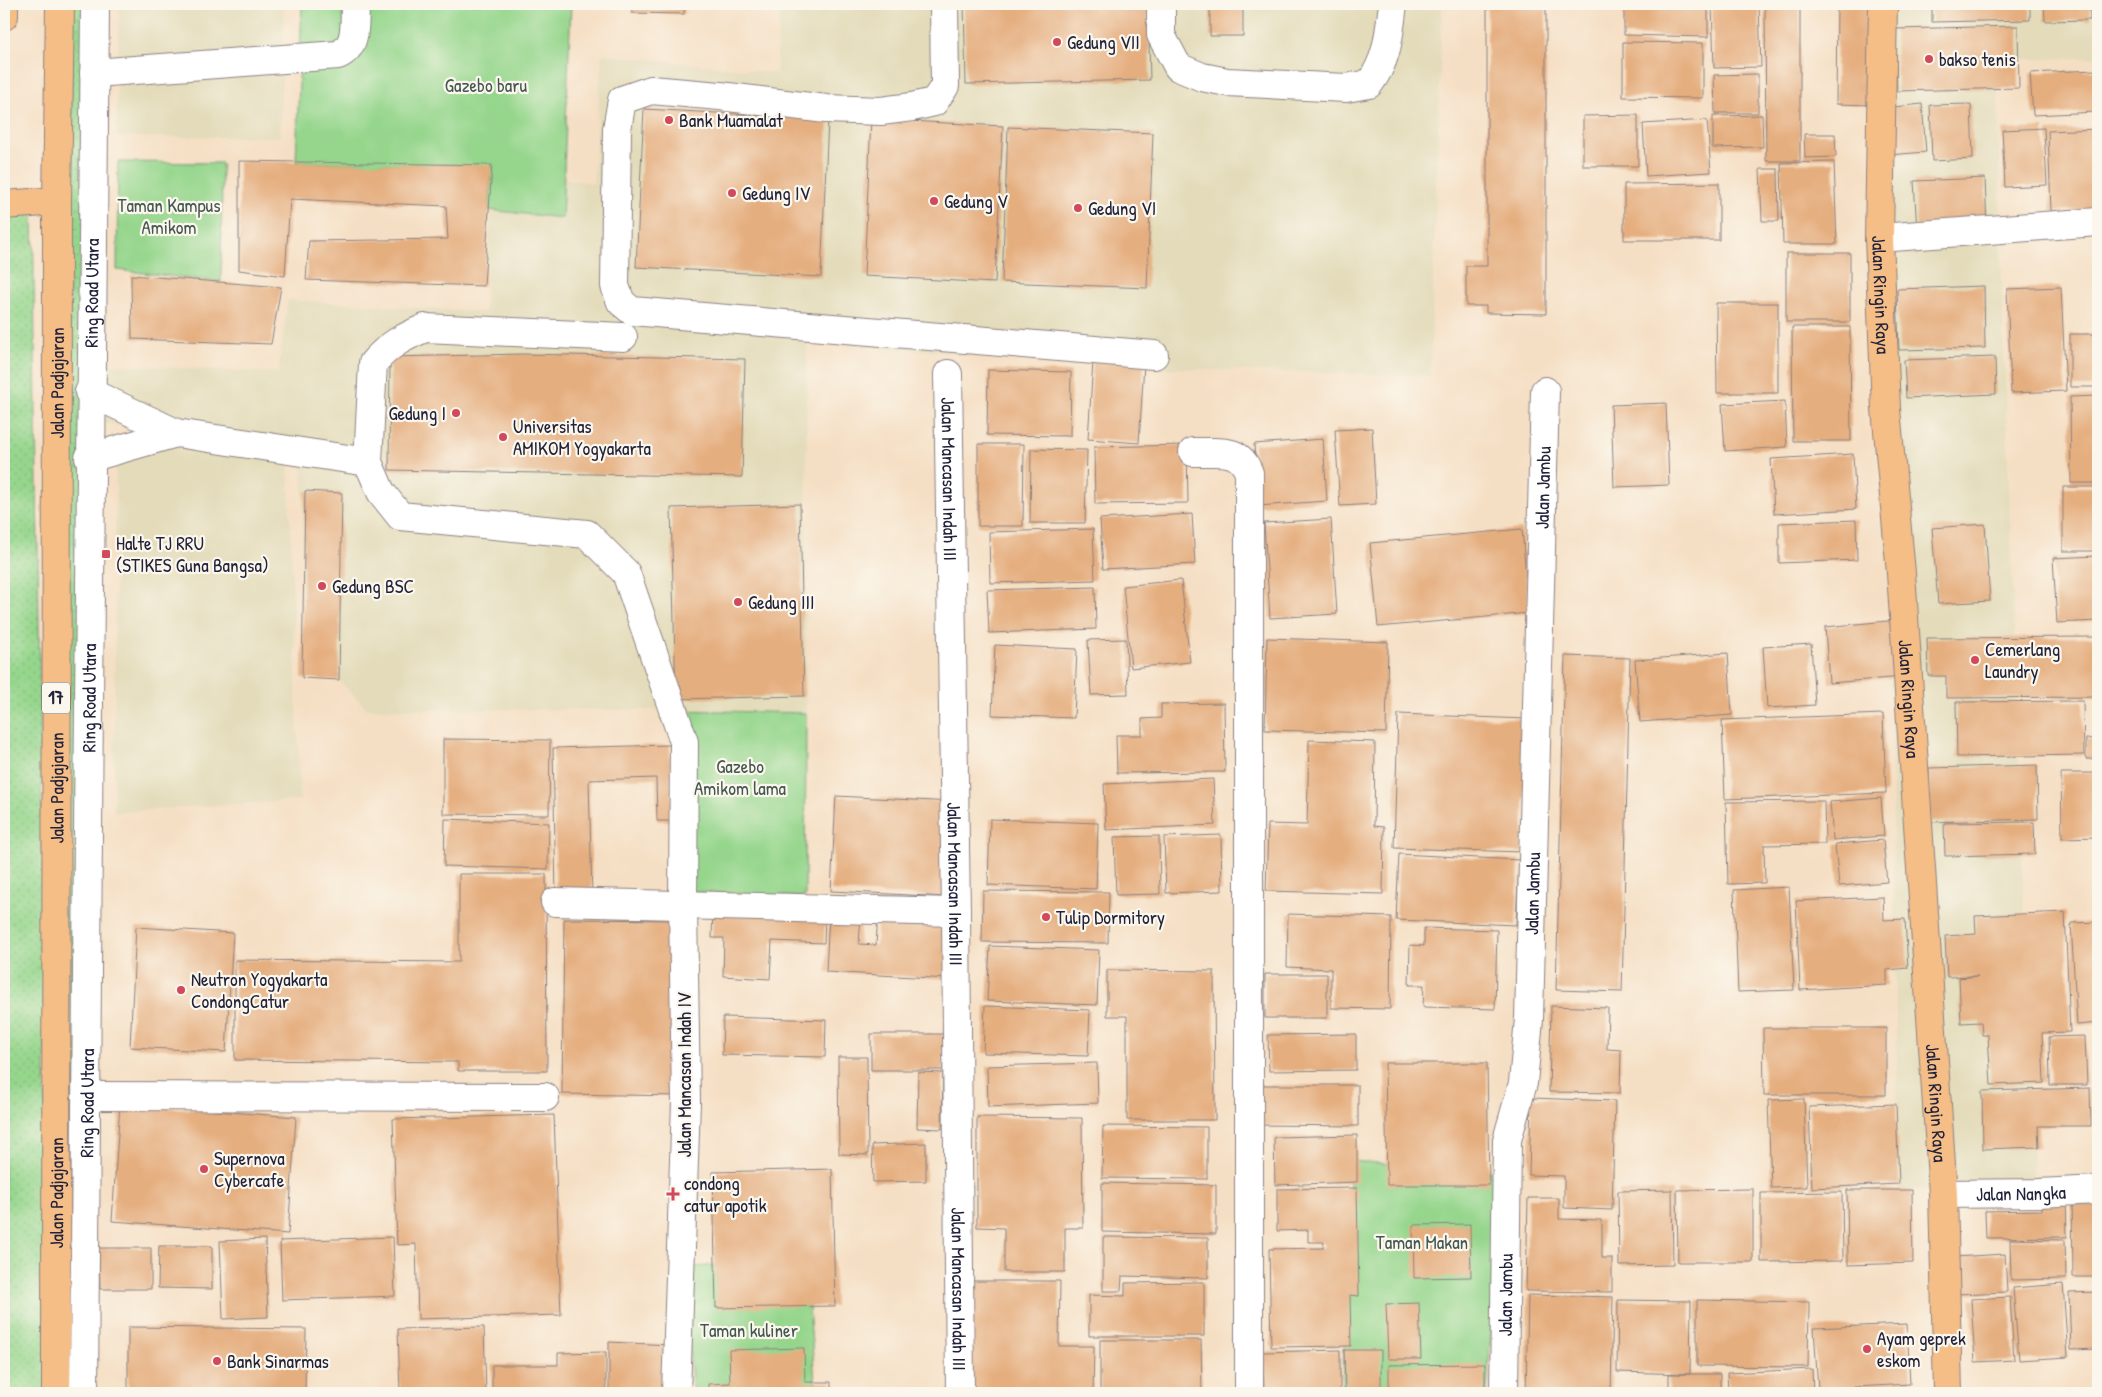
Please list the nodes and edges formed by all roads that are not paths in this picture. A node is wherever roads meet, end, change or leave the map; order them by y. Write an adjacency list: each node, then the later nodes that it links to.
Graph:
1 (4, 4): 9 (main road)
2 (60, 4): 11 (main road, Jalan Padjajaran / 17)
3 (95, 4): 10 (street, Ring Road Utara)
4 (355, 4): 10 (street)
5 (944, 4): 16 (street)
6 (1161, 4): 7 (street)
7 (1393, 4)
8 (1883, 4): 14 (main road, Jalan Ringin Raya)
9 (4, 16)
10 (94, 73): 19 (street, Ring Road Utara)
11 (57, 201): 12 (main road); 31 (main road, Jalan Padjajaran / 17)
12 (4, 206)
13 (2098, 222): 14 (street)
14 (1879, 238): 30 (main road, Jalan Ringin Raya)
15 (623, 337): 23 (street)
16 (1154, 355)
17 (948, 374): 26 (street, Jalan Mancasan Indah III)
18 (1545, 391): 36 (street, Jalan Jambu)
19 (89, 392): 20 (street); 22 (street, Ring Road Utara)
20 (176, 433): 22 (street); 23 (street)
21 (1193, 452): 35 (street)
22 (89, 458): 27 (street, Ring Road Utara)
23 (368, 462): 25 (street, Jalan Mancasan Indah IV)
24 (555, 902): 25 (street)
25 (683, 905): 26 (street); 33 (street, Jalan Mancasan Indah IV)
26 (956, 912): 34 (street, Jalan Mancasan Indah III)
27 (88, 1096): 28 (street); 32 (street, Ring Road Utara)
28 (545, 1097)
29 (2098, 1190): 30 (street, Jalan Nangka)
30 (1943, 1194): 37 (main road, Jalan Ringin Raya)
31 (56, 1393)
32 (84, 1393)
33 (676, 1393)
34 (960, 1393)
35 (1248, 1393)
36 (1504, 1393)
37 (1948, 1393)

